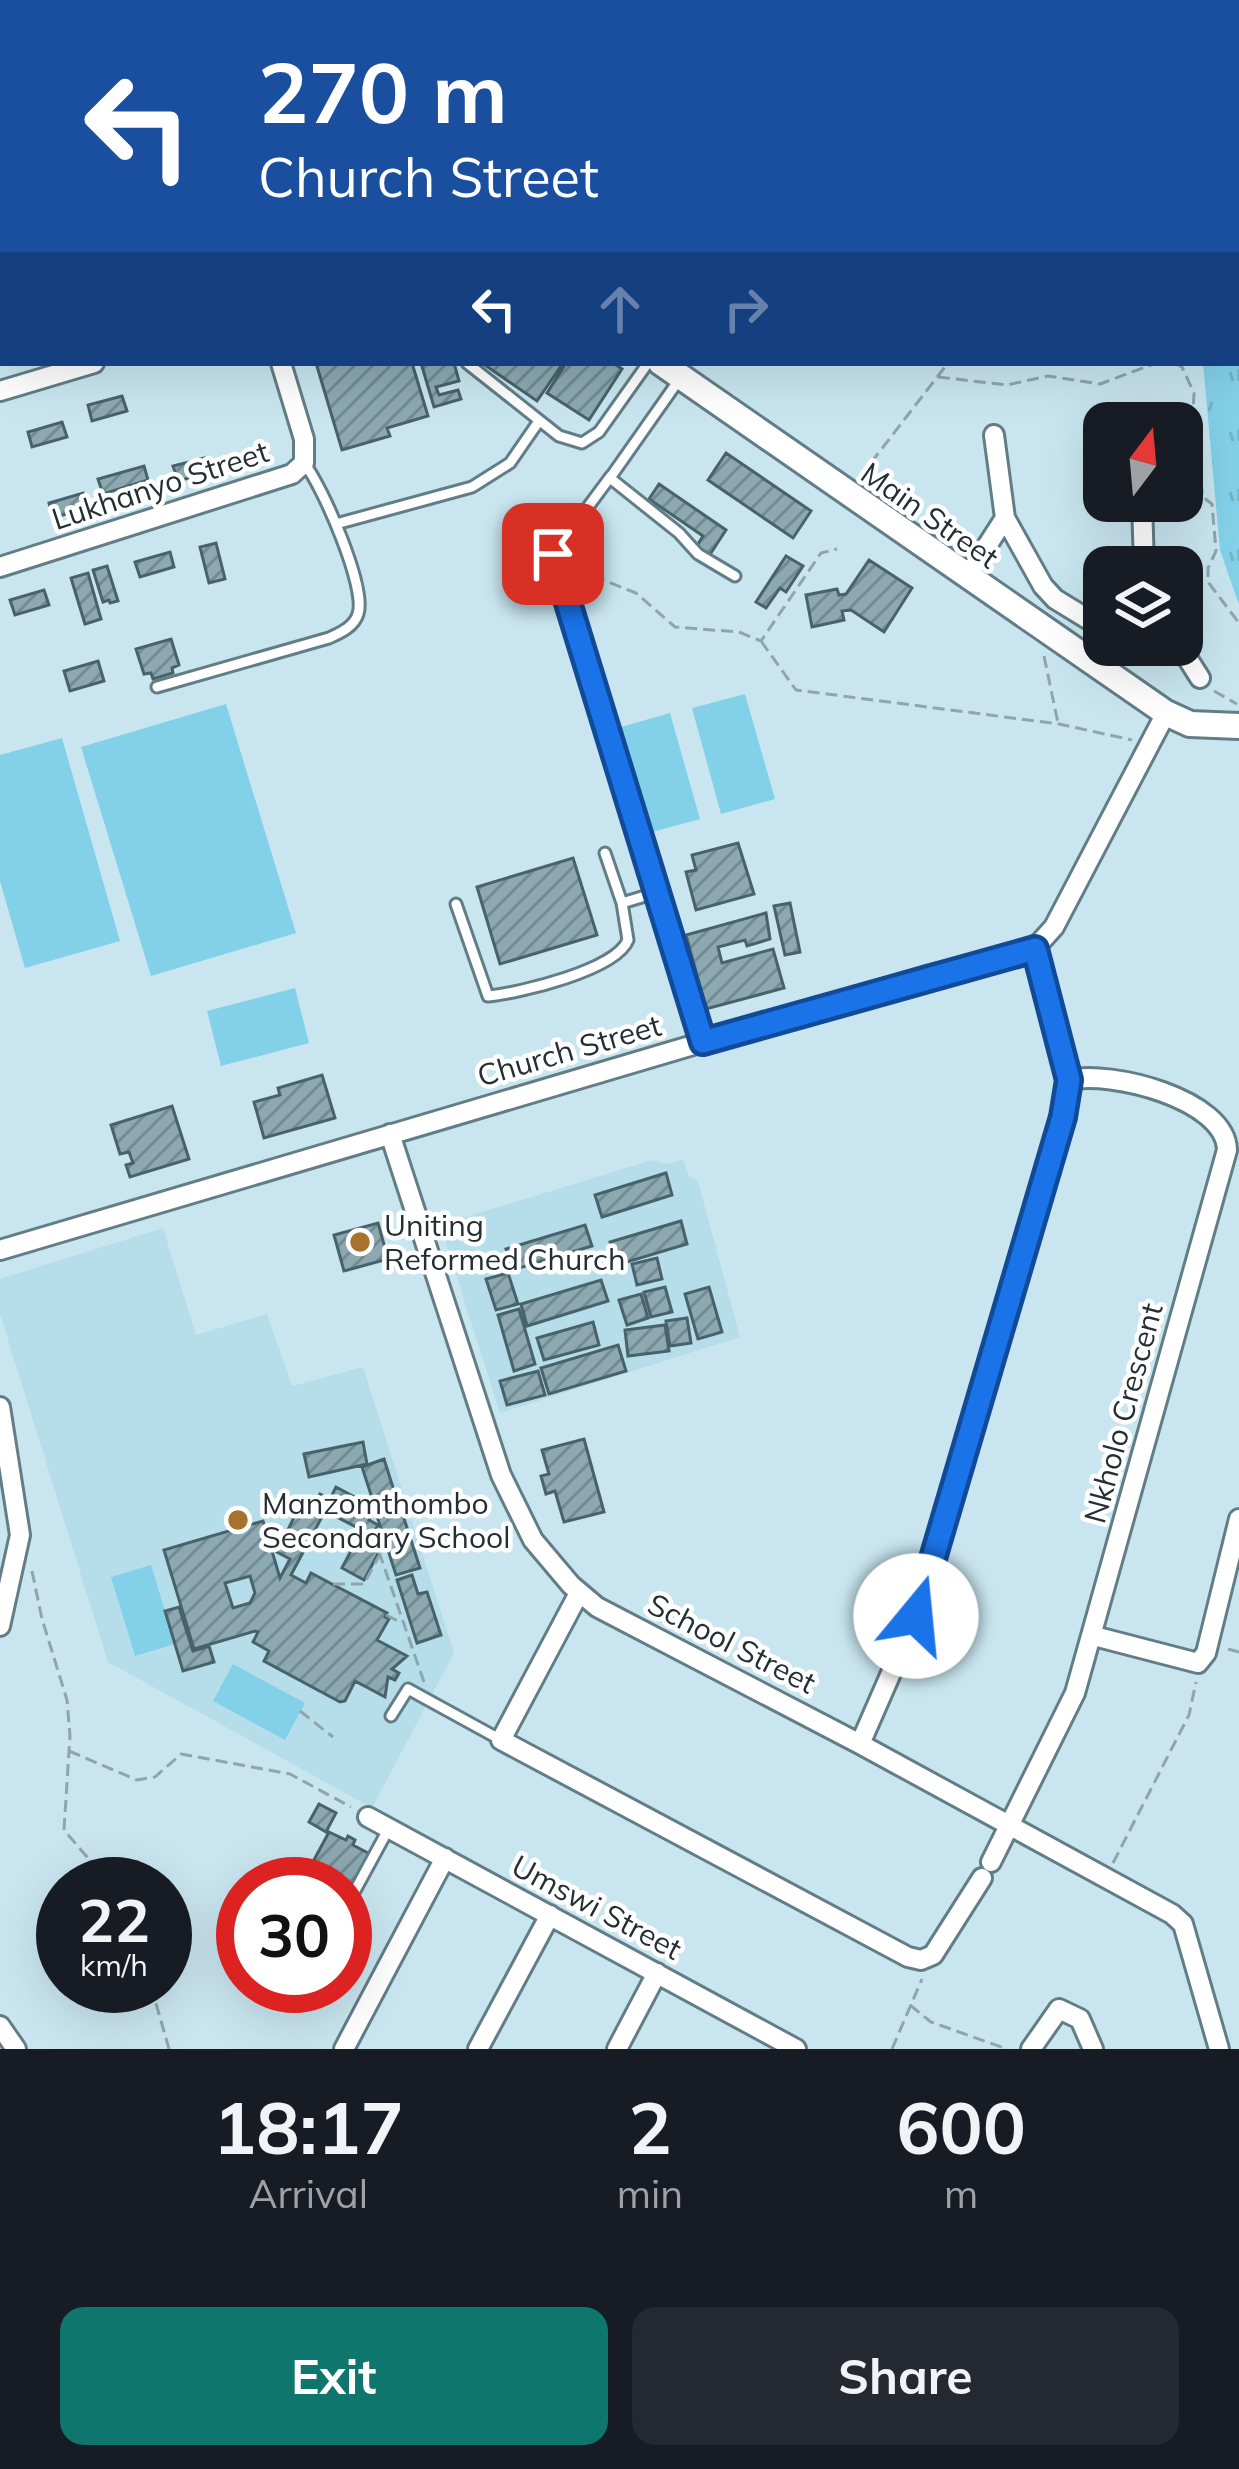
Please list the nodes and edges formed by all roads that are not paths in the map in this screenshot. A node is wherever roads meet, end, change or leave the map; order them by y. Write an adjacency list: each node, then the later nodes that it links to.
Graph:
1 (84, 366): 6 (street)
2 (282, 366): 9 (street, Lukhanyo Street)
3 (471, 366): 7 (lane)
4 (646, 366): 7 (lane)
5 (671, 370): 10 (lane); 15 (street, Main Street)
6 (0, 391)
7 (538, 421): 12 (lane)
8 (994, 435): 11 (street)
9 (304, 463): 12 (lane); 13 (street, Lukhanyo Street)
10 (610, 476): 14 (lane); 23 (lane)
11 (1005, 518): 15 (street); 16 (street)
12 (336, 524): 19 (lane)
13 (0, 567)
14 (735, 576)
15 (967, 577): 20 (street, Main Street)
16 (1083, 616)
17 (1192, 666): 18 (street)
18 (1200, 678)
19 (157, 687)
20 (1166, 713): 21 (street); 26 (street)
21 (1239, 727)
22 (605, 853): 24 (lane)
23 (655, 892): 24 (lane); 27 (lane)
24 (622, 903): 25 (lane)
25 (457, 904)
26 (1035, 949): 27 (street, Church Street); 28 (street)
27 (703, 1042): 29 (street, Church Street)
28 (1069, 1080): 35 (street, Nkholo Crescent); 38 (street)
29 (390, 1134): 30 (street, Church Street); 33 (street, School Street)
30 (0, 1250)
31 (0, 1407): 34 (street)
32 (1239, 1519): 35 (street)
33 (579, 1593): 37 (street); 38 (street, School Street)
34 (0, 1626)
35 (1094, 1636): 40 (street, Nkholo Crescent)
36 (391, 1716): 37 (lane)
37 (501, 1740): 40 (street, Nkholo Crescent)
38 (860, 1744): 40 (street, School Street)
39 (368, 1817): 41 (street, Umswi Street)
40 (1011, 1825): 48 (street, School Street)
41 (389, 1828): 42 (street, Umswi Street); 43 (lane)
42 (445, 1858): 44 (street, Umswi Street); 50 (street)
43 (372, 1859)
44 (550, 1915): 45 (street, Umswi Street); 51 (street)
45 (657, 1973): 47 (street, Umswi Street); 52 (street)
46 (0, 2026): 49 (street)
47 (760, 2030): 53 (street); 54 (street, Umswi Street)
48 (1216, 2048)
49 (16, 2049)
50 (344, 2049)
51 (478, 2049)
52 (617, 2049)
53 (750, 2049)
54 (796, 2049)
55 (1031, 2049): 56 (street)
56 (1093, 2049)

